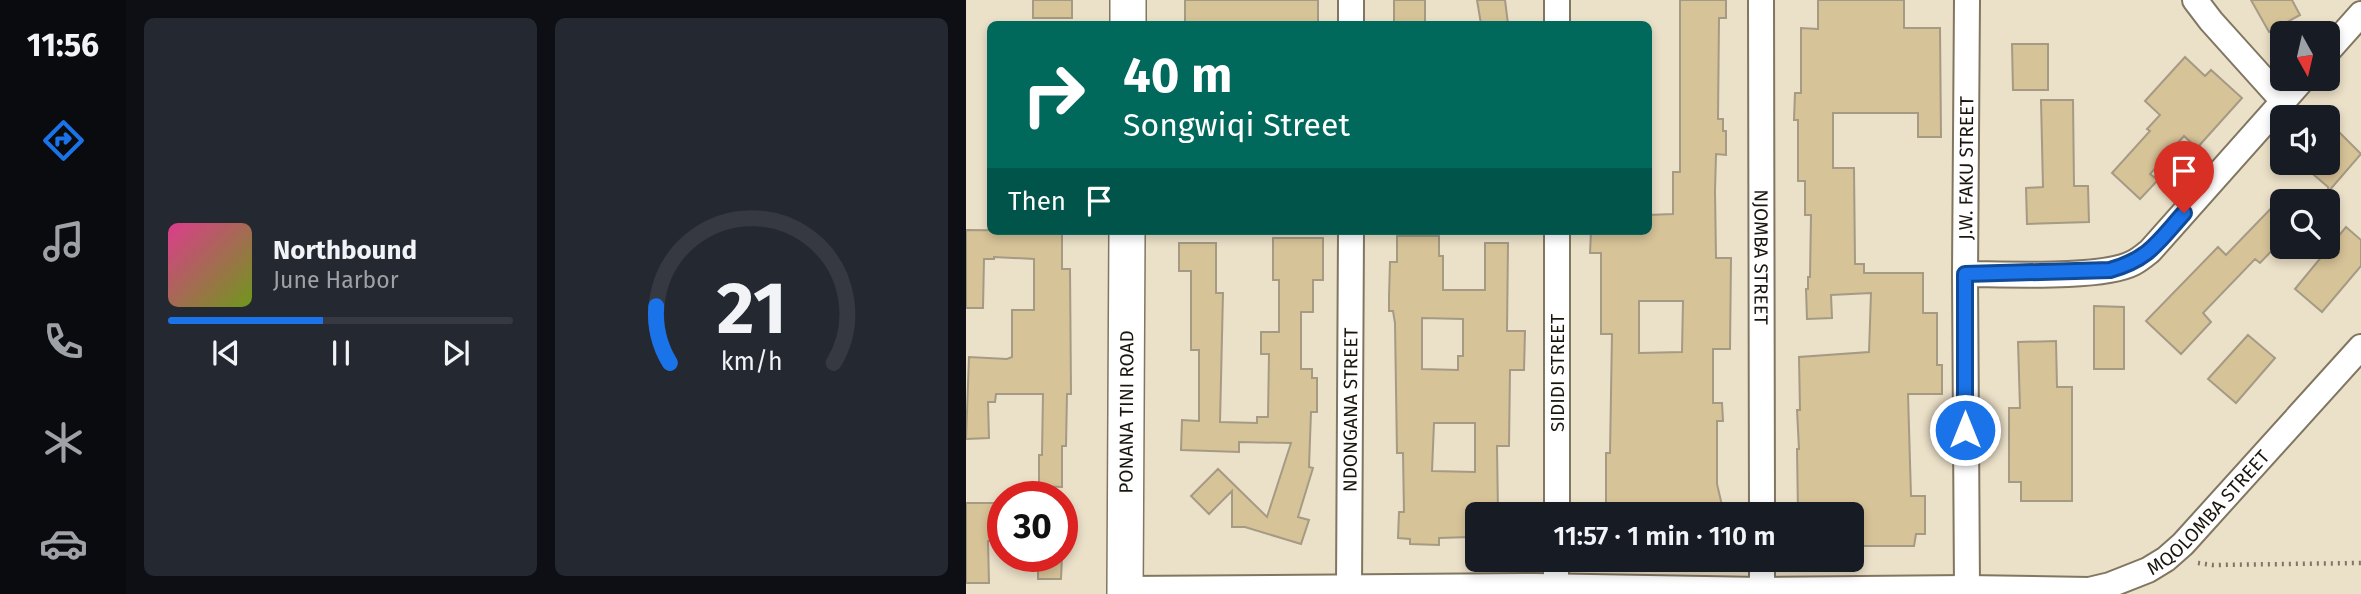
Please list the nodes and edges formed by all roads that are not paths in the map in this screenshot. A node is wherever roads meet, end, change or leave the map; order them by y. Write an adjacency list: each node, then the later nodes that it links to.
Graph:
1 (1128, 0): 8 (street)
2 (1352, 0): 9 (street)
3 (1557, 0): 10 (street)
4 (1762, 0): 20 (street, NJOMBA STREET)
5 (1967, 0): 17 (street, J.W. FAKU STREET)
6 (2195, 0): 13 (street)
7 (2361, 14): 11 (street)
8 (1128, 21)
9 (1351, 21)
10 (1557, 21)
11 (2340, 38)
12 (2292, 91): 13 (street)
13 (2283, 101): 17 (street)
14 (1127, 235): 27 (street, PONANA TINI ROAD)
15 (1351, 235): 24 (street, NDONGANA STREET)
16 (1557, 235): 19 (street, SIDIDI STREET)
17 (1965, 274): 25 (street, J.W. FAKU STREET)
18 (2361, 347): 25 (street, MQOLOMBA STREET)
19 (1556, 502)
20 (1762, 502)
21 (1556, 572): 23 (street)
22 (1762, 572): 26 (street)
23 (1556, 586): 24 (street, MQOLOMBA STREET); 26 (street, MQOLOMBA STREET)
24 (1349, 588): 27 (street, MQOLOMBA STREET)
25 (1967, 588): 26 (street, MQOLOMBA STREET)
26 (1762, 590)
27 (1125, 592)

